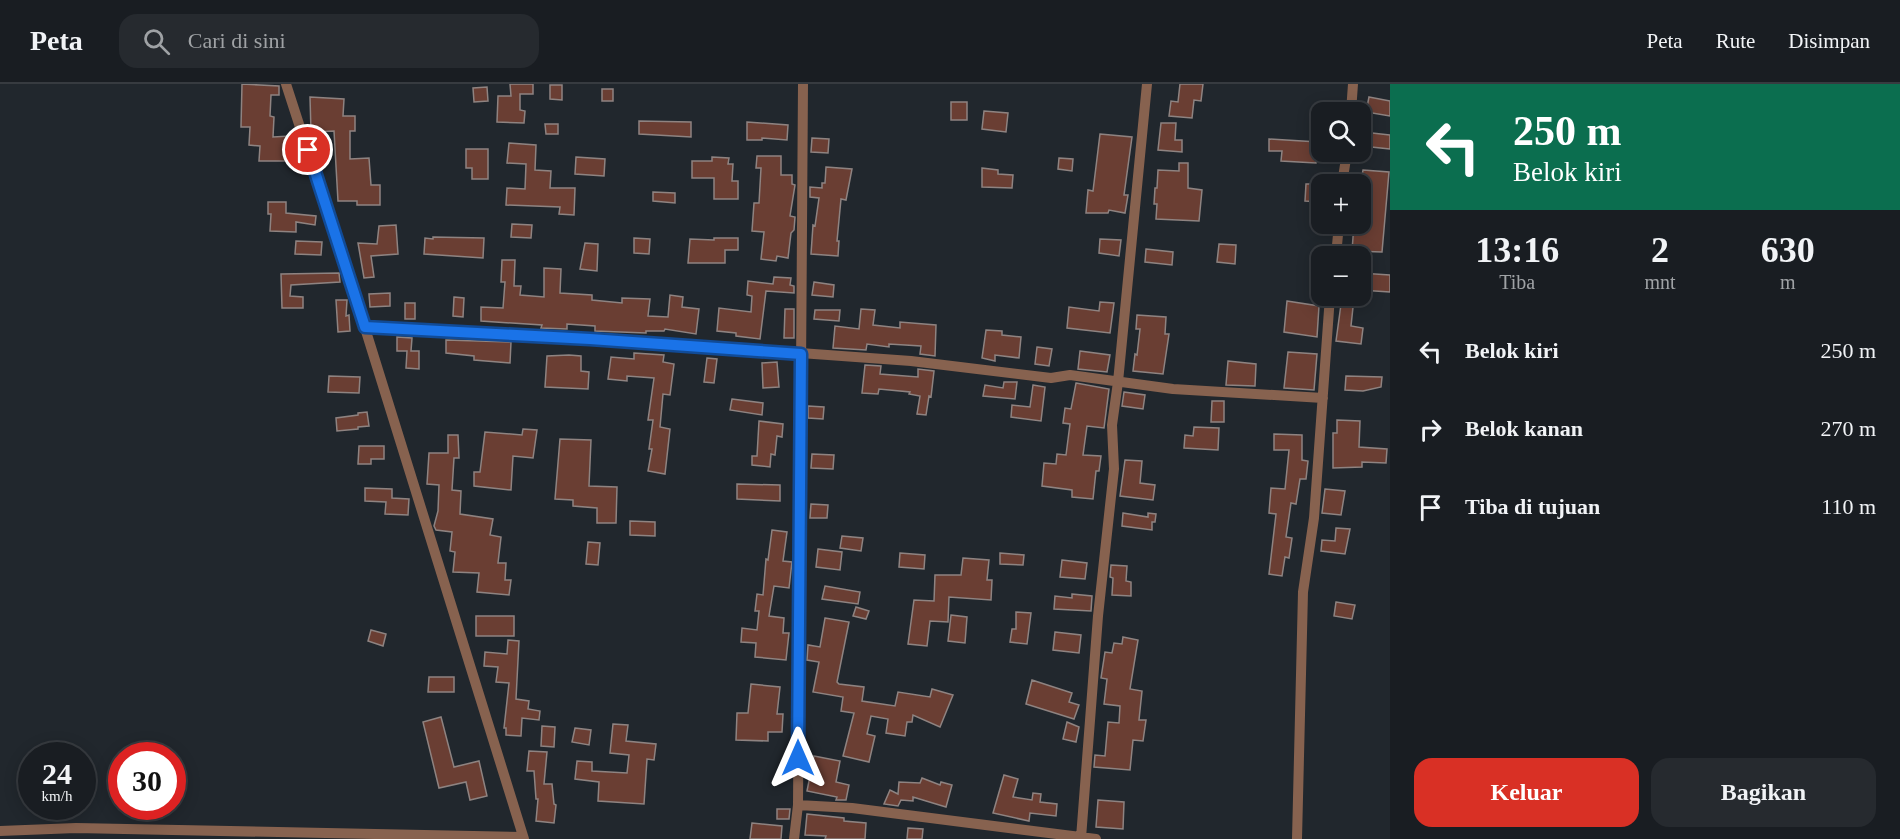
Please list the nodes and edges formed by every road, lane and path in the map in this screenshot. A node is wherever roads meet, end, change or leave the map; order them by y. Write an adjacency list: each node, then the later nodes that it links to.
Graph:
1 (286, 84): 7 (street)
2 (803, 84): 8 (street)
3 (1147, 84): 9 (street)
4 (1353, 84): 5 (street)
5 (1352, 102)
6 (1329, 306): 10 (street)
7 (365, 327): 8 (street); 13 (street)
8 (801, 354): 9 (street); 11 (street)
9 (1118, 382): 10 (street); 14 (street)
10 (1323, 398): 17 (street)
11 (798, 805): 14 (street); 15 (street)
12 (0, 831): 13 (street)
13 (524, 838)
14 (1081, 838): 16 (street)
15 (794, 839)
16 (1096, 839)
17 (1297, 839)

